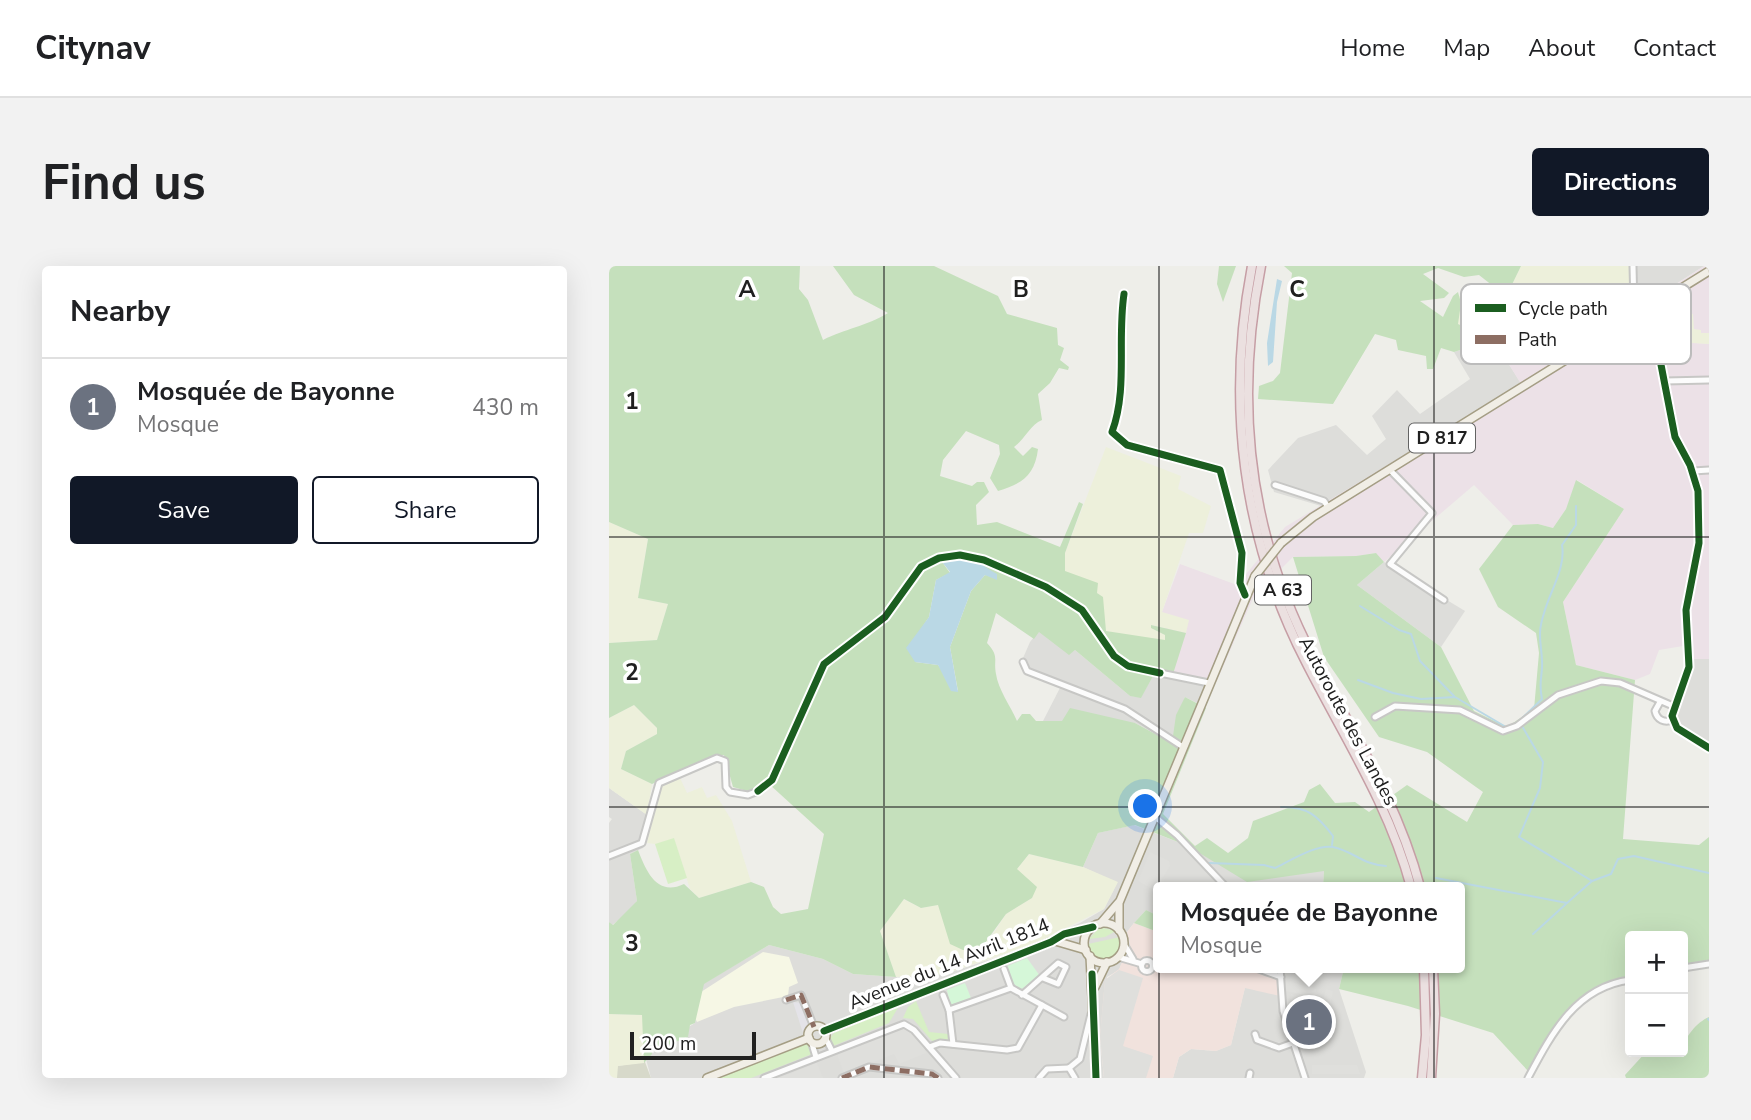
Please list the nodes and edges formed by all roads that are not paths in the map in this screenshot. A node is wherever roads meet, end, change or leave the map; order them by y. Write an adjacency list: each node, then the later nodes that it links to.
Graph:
1 (1252, 266): 32 (highway, Autoroute des Landes / A 63)
2 (1261, 266): 33 (highway, Autoroute des Landes / A 63)
3 (1633, 266): 5 (street)
4 (1709, 271): 6 (main road, D 817)
5 (1633, 284)
6 (1689, 284)
7 (1124, 294): 17 (street)
8 (1561, 364): 12 (main road, D 817)
9 (1662, 364): 11 (street)
10 (1709, 380): 11 (street)
11 (1665, 381): 14 (street)
12 (1390, 470): 16 (main road, D 817); 18 (street)
13 (1709, 470): 14 (street)
14 (1693, 471): 23 (street)
15 (1275, 485): 16 (street)
16 (1328, 507): 17 (main road, D 817, bridge)
17 (1245, 595): 21 (main road, D 817)
18 (1444, 600)
19 (1023, 662): 26 (street)
20 (1160, 673): 21 (street)
21 (1209, 683): 26 (main road, D 817)
22 (1660, 702): 23 (street); 24 (street); 25 (street)
23 (1673, 706): 25 (street)
24 (1375, 717)
25 (1673, 720): 27 (street)
26 (1182, 747): 29 (main road, D 817)
27 (1709, 748)
28 (758, 791): 30 (street)
29 (1154, 816): 31 (street); 34 (main road, D 817)
30 (609, 856)
31 (1218, 882)
32 (1409, 882)
33 (1418, 882)
34 (1119, 903): 35 (main road, D 817); 36 (main road, D 817)
35 (1097, 925): 36 (main road); 37 (main road, Avenue du 14 Avril 1814); 39 (main road)
36 (1119, 930): 38 (main road)
37 (1054, 940): 39 (main road, Avenue du 14 Avril 1814); 65 (main road, Avenue du 14 Avril 1814)
38 (1124, 944): 40 (main road); 41 (street)
39 (1088, 953): 42 (main road); 55 (main road)
40 (1118, 957): 41 (street); 42 (main road)
41 (1133, 959): 43 (street)
42 (1107, 962): 55 (main road)
43 (1153, 964)
44 (1709, 964): 45 (street)
45 (1688, 967)
46 (1004, 969): 54 (street)
47 (1272, 973): 51 (street)
48 (1280, 973): 51 (street)
49 (1424, 973): 83 (highway)
50 (1433, 973): 84 (highway)
51 (1281, 976): 67 (street)
52 (1043, 978): 57 (street)
53 (1625, 981): 85 (street)
54 (1010, 988): 57 (street); 61 (street)
55 (1094, 992): 59 (main road)
56 (943, 995): 61 (street)
57 (1023, 995): 60 (street)
58 (786, 1000): 63 (street)
59 (1093, 1002): 72 (street); 81 (main road)
60 (1042, 1005): 62 (street); 68 (street)
61 (949, 1010): 68 (street)
62 (1064, 1017)
63 (814, 1027): 65 (main road); 66 (main road)
64 (1255, 1034): 67 (street)
65 (825, 1035): 66 (main road, Avenue du 14 Avril 1814); 70 (street)
66 (810, 1041): 71 (street); 73 (main road, Avenue du 14 Avril 1814)
67 (1293, 1043): 82 (street)
68 (953, 1044): 69 (street)
69 (929, 1047): 70 (street); 78 (street)
70 (832, 1051): 71 (street)
71 (816, 1057): 75 (street)
72 (1069, 1068): 79 (street); 80 (street)
73 (717, 1076): 74 (main road, Avenue du 14 Avril 1814)
74 (707, 1078)
75 (764, 1078)
76 (842, 1078): 77 (street)
77 (938, 1078)
78 (956, 1078)
79 (1039, 1078)
80 (1076, 1078)
81 (1097, 1078)
82 (1305, 1078)
83 (1422, 1078)
84 (1431, 1078)
85 (1528, 1078)

